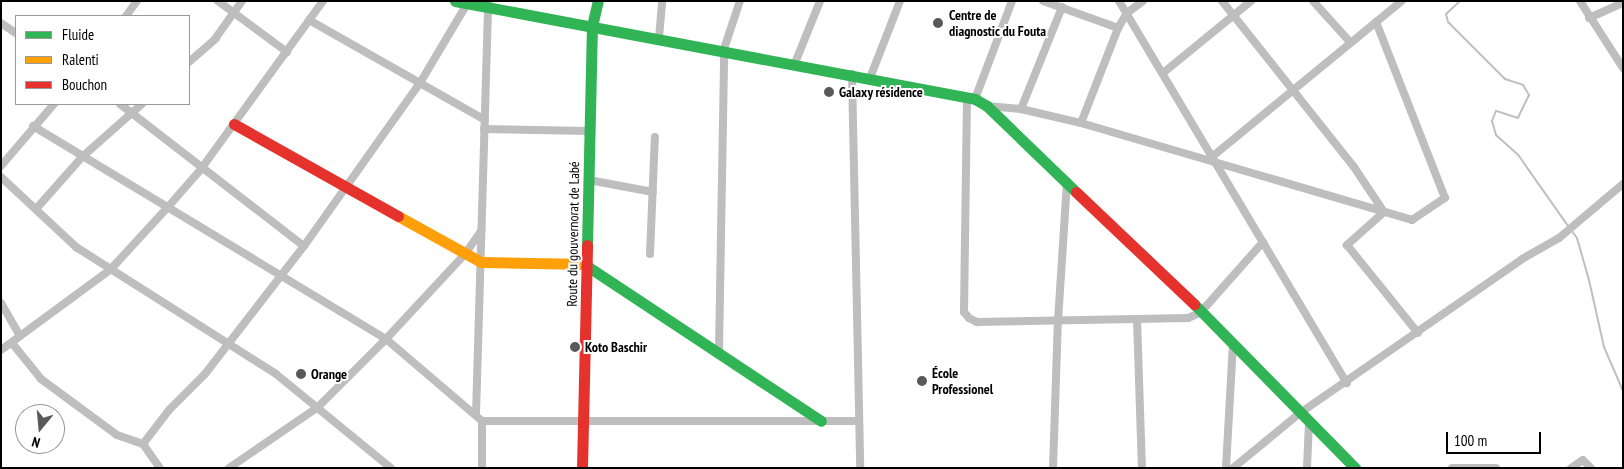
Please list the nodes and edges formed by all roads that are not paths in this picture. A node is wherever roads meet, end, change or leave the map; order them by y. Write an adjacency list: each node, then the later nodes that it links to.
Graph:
1 (138, 1): 26 (street)
2 (218, 1): 25 (street)
3 (242, 1): 25 (street)
4 (323, 1): 29 (street)
5 (455, 1): 21 (street)
6 (598, 1): 32 (street, Route du gouvernorat de Labé)
7 (662, 1): 35 (street)
8 (740, 1): 37 (street)
9 (820, 1): 40 (street)
10 (900, 1): 44 (street)
11 (1012, 1): 47 (street)
12 (1043, 1): 23 (street)
13 (1119, 1): 24 (street)
14 (1143, 1): 24 (street)
15 (1222, 1): 27 (street)
16 (1251, 1): 27 (street)
17 (1313, 1): 36 (street)
18 (1402, 1): 30 (street)
19 (1580, 1): 28 (street)
20 (1623, 3): 28 (street)
21 (467, 4): 22 (street); 45 (street)
22 (487, 5): 32 (street); 54 (street)
23 (1062, 7): 33 (street); 52 (street)
24 (1127, 13): 33 (street); 42 (street)
25 (235, 14): 38 (street); 39 (street)
26 (127, 15)
27 (1233, 16): 42 (street); 46 (street)
28 (1589, 18): 41 (street)
29 (310, 20): 38 (street); 45 (street)
30 (1376, 22): 36 (street); 73 (street)
31 (1, 23): 34 (street)
32 (592, 26): 35 (street); 59 (street, Route du gouvernorat de Labé)
33 (1118, 28): 55 (street)
34 (15, 32)
35 (659, 38): 37 (street)
36 (1350, 42): 46 (street)
37 (724, 50): 40 (street); 94 (street)
38 (287, 52): 56 (street)
39 (190, 61)
40 (795, 63): 43 (street)
41 (1623, 68)
42 (1163, 73): 62 (street)
43 (852, 74): 44 (street); 101 (street)
44 (870, 78): 47 (street)
45 (420, 83): 54 (street); 69 (street)
46 (1295, 91): 62 (street); 73 (street)
47 (971, 98): 51 (street); 86 (street)
48 (53, 105): 57 (street)
49 (121, 105): 53 (street)
50 (141, 105): 53 (street)
51 (987, 106): 52 (street); 67 (street)
52 (1021, 109): 55 (street)
53 (132, 113): 61 (street); 64 (street)
54 (485, 120): 58 (street)
55 (1081, 123): 62 (street)
56 (234, 124): 64 (street); 69 (street)
57 (34, 126): 61 (street); 63 (street)
58 (484, 129): 59 (street); 74 (street)
59 (590, 131): 66 (street, Route du gouvernorat de Labé)
60 (655, 137): 70 (street)
61 (82, 157): 71 (street); 72 (street)
62 (1214, 159): 73 (street); 75 (street)
63 (1, 166)
64 (201, 170): 71 (street); 76 (street)
65 (1, 177): 72 (street)
66 (589, 180): 70 (street); 80 (street, Route du gouvernorat de Labé)
67 (1067, 182): 84 (street); 86 (street)
68 (1623, 185): 87 (street)
69 (345, 188): 76 (street); 77 (street)
70 (653, 192): 78 (street)
71 (168, 207): 81 (street); 82 (street)
72 (36, 209): 81 (street)
73 (1384, 212): 87 (street)
74 (482, 230): 77 (street); 79 (street)
75 (1263, 242): 84 (street); 95 (street)
76 (304, 246): 82 (street)
77 (465, 254): 79 (street); 89 (street)
78 (650, 254)
79 (481, 262): 80 (street); 98 (street)
80 (588, 264): 94 (street); 99 (street, Route du gouvernorat de Labé)
81 (110, 270): 88 (street); 92 (street)
82 (282, 275): 89 (street); 92 (street)
83 (1, 303): 88 (street)
84 (1200, 313): 85 (street); 90 (street)
85 (1137, 319): 86 (street); 111 (street)
86 (1058, 320): 110 (street)
87 (1418, 333): 95 (street)
88 (20, 336): 91 (street)
89 (386, 339): 96 (street); 98 (street)
90 (1233, 342): 97 (street); 112 (street)
91 (12, 343): 93 (street); 103 (street)
92 (229, 344): 96 (street); 103 (street)
93 (1, 350)
94 (719, 350): 100 (street)
95 (1347, 383): 97 (street)
96 (318, 407): 105 (street); 106 (street)
97 (1300, 413): 102 (street); 113 (street)
98 (479, 418): 99 (street); 107 (street)
99 (584, 421): 100 (street); 108 (street, Route du gouvernorat de Labé)
100 (821, 421): 101 (street)
101 (859, 421): 109 (street)
102 (1309, 422): 114 (street); 115 (street)
103 (143, 444): 104 (street)
104 (160, 468)
105 (229, 468)
106 (391, 468)
107 (482, 468)
108 (582, 468)
109 (860, 468)
110 (1052, 468)
111 (1142, 468)
112 (1226, 468)
113 (1234, 468)
114 (1307, 468)
115 (1355, 468)
116 (1452, 468): 117 (street)
117 (1496, 468)
118 (1571, 468): 119 (street)
119 (1591, 468)

